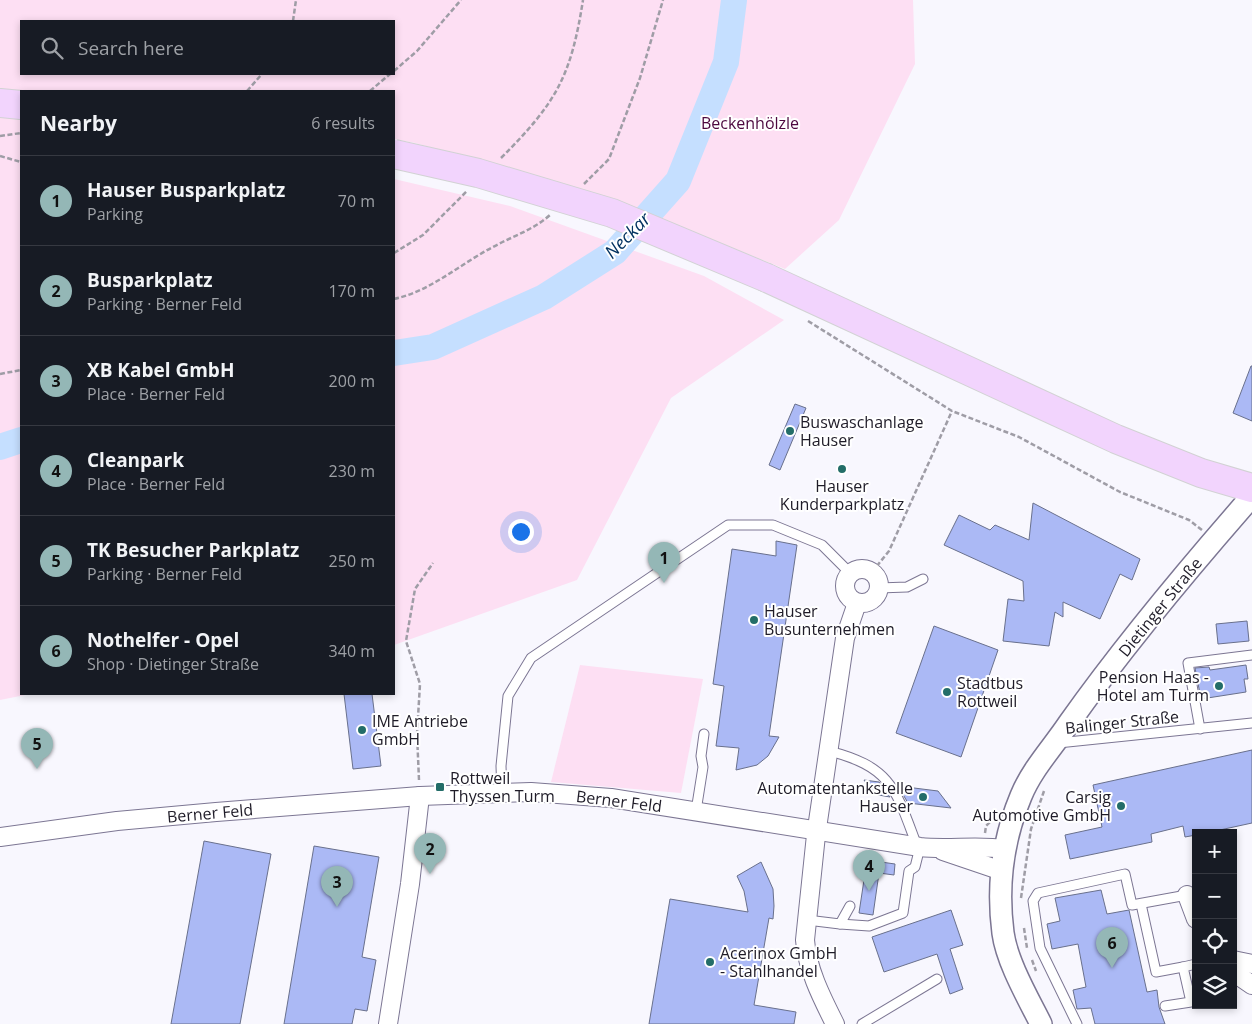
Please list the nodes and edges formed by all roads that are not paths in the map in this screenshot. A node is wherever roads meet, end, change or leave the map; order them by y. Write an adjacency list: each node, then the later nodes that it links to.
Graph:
1 (0, 103): 2 (main road)
2 (20, 105)
3 (395, 154): 4 (main road, bridge)
4 (1252, 488)
5 (1252, 496): 14 (street, Dietinger Straße)
6 (850, 573): 8 (street); 9 (street); 16 (lane)
7 (923, 579): 8 (lane)
8 (876, 580): 9 (street)
9 (857, 602): 15 (street)
10 (1252, 655): 12 (lane)
11 (1252, 723): 12 (lane, Balinger Straße)
12 (1200, 729): 14 (lane, Balinger Straße)
13 (704, 734): 18 (lane)
14 (1055, 743): 22 (street, Dietinger Straße)
15 (829, 751): 19 (street); 21 (lane)
16 (502, 794): 17 (street, Berner Feld); 18 (street, Berner Feld)
17 (420, 796): 20 (street, Berner Feld); 38 (street)
18 (696, 811): 19 (street, Berner Feld)
19 (817, 831): 21 (street, Berner Feld); 28 (street)
20 (0, 837)
21 (924, 847): 22 (street, Berner Feld); 23 (street, Berner Feld); 29 (lane)
22 (1005, 849): 23 (street, Dietinger Straße)
23 (1002, 871): 41 (street, Dietinger Straße)
24 (1187, 894): 25 (lane); 27 (street)
25 (1141, 904): 33 (lane); 42 (lane)
26 (850, 906): 29 (lane)
27 (1192, 907)
28 (807, 920): 29 (lane); 39 (street)
29 (840, 924)
30 (1237, 961): 31 (street)
31 (1252, 964)
32 (1192, 965): 33 (lane)
33 (1183, 967): 37 (lane)
34 (1237, 975): 36 (street)
35 (936, 979): 40 (lane)
36 (1252, 985)
37 (1165, 1006)
38 (388, 1024)
39 (835, 1024)
40 (862, 1024)
41 (1041, 1024)
42 (1077, 1024)

